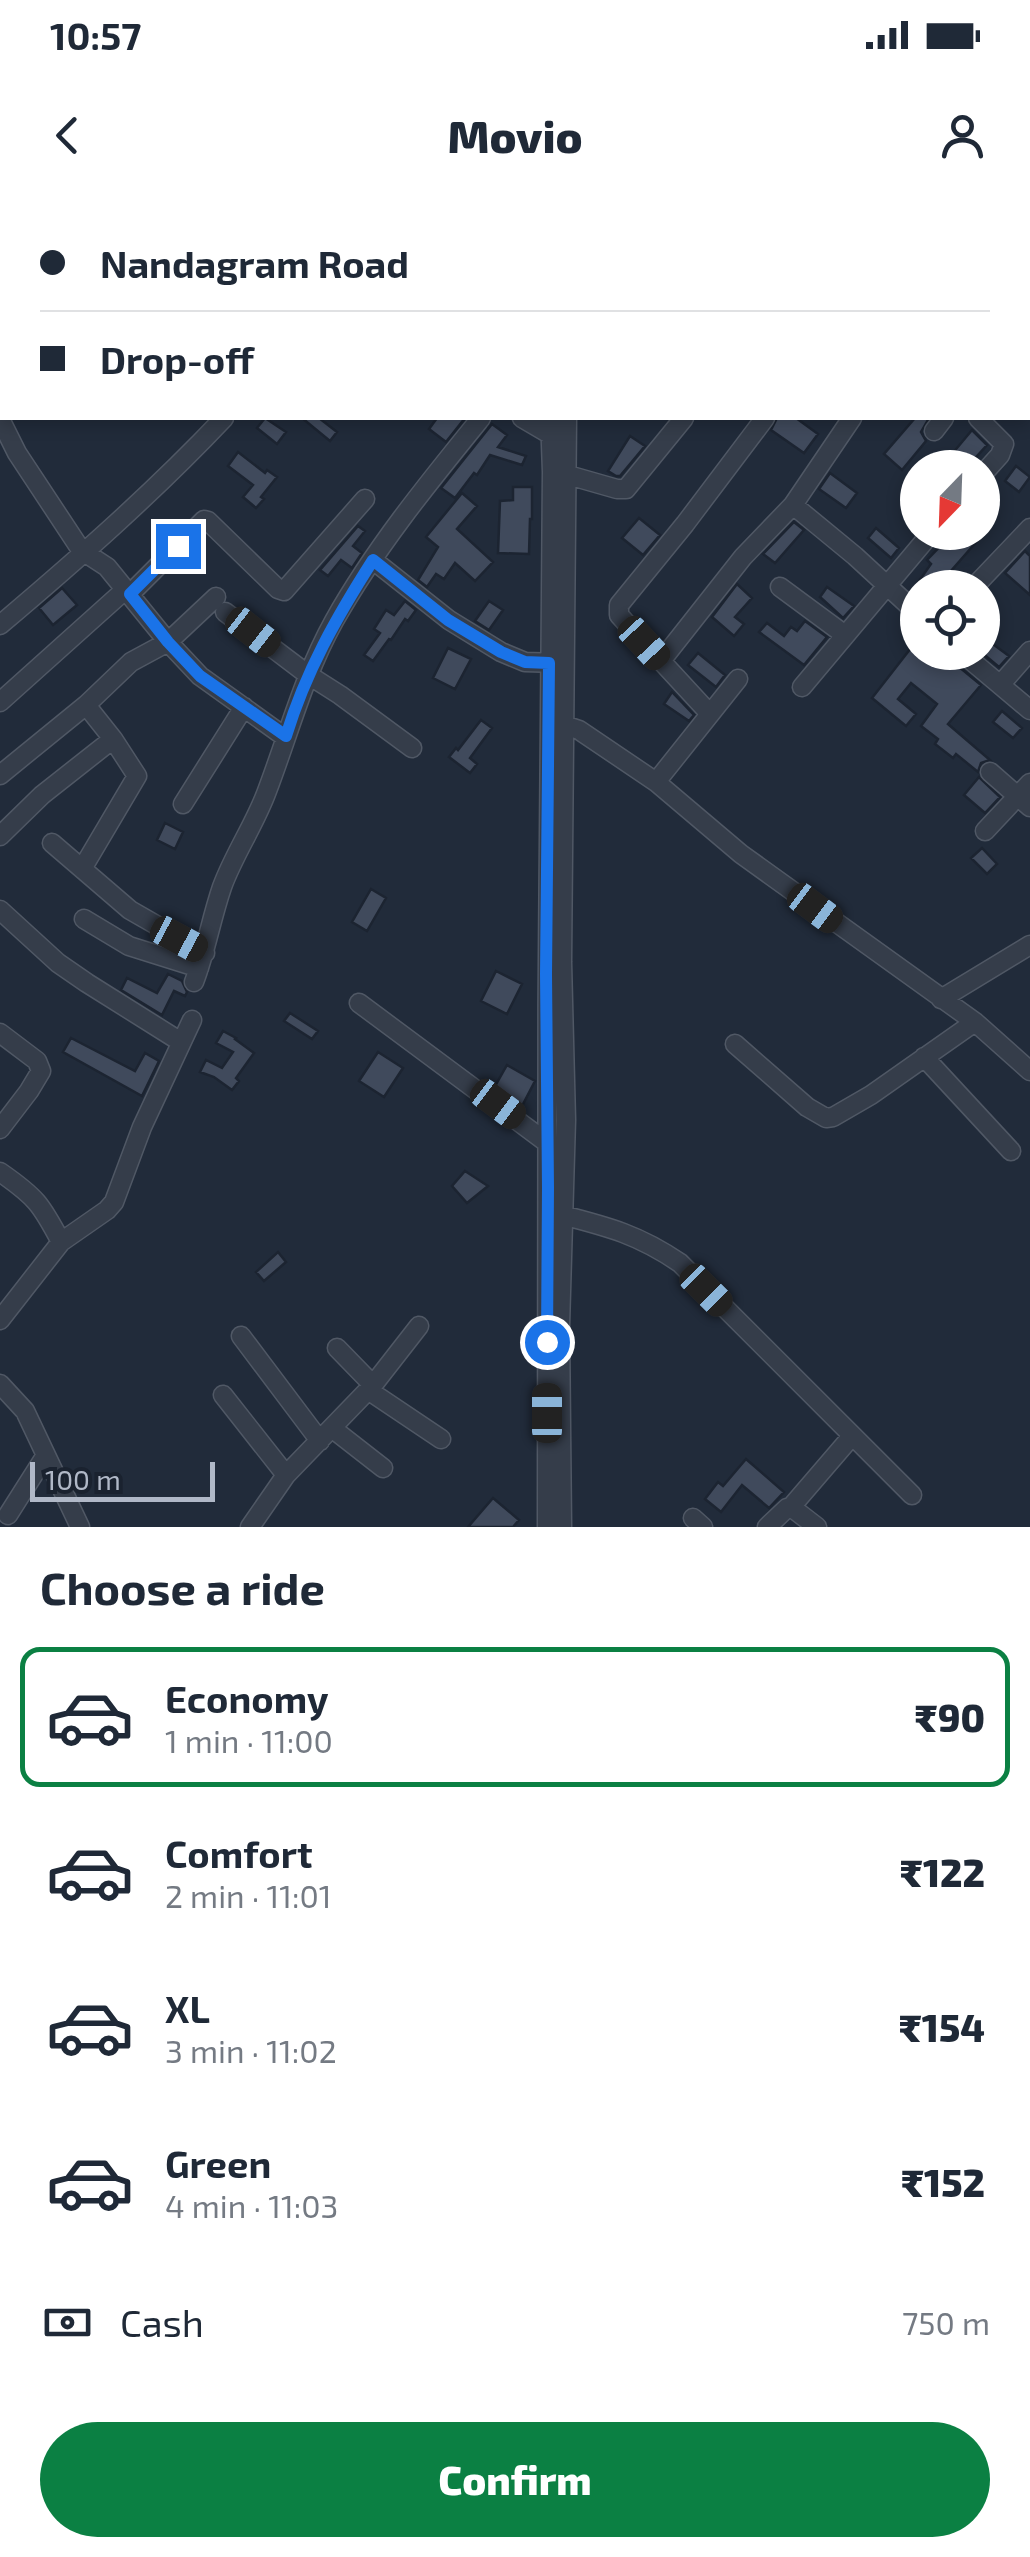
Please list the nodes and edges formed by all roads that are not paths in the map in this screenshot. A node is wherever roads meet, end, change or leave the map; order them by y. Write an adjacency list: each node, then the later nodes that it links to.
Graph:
1 (0, 420): 16 (street)
2 (222, 420): 16 (street)
3 (480, 420): 17 (street)
4 (567, 420): 11 (street)
5 (682, 420): 11 (street)
6 (763, 420): 27 (street)
7 (851, 420): 13 (street)
8 (980, 420): 10 (street)
9 (550, 426): 28 (street)
10 (1000, 456)
11 (568, 475): 28 (street)
12 (365, 498): 21 (street)
13 (793, 504): 19 (street); 27 (street)
14 (1030, 528): 18 (street)
15 (916, 550): 19 (street)
16 (86, 553): 21 (street); 23 (street)
17 (373, 560): 28 (street); 30 (street)
18 (990, 570)
19 (886, 585): 22 (street); 24 (street)
20 (780, 586): 24 (street)
21 (128, 591): 25 (street); 34 (street)
22 (900, 598)
23 (0, 624)
24 (845, 635): 33 (street)
25 (168, 642): 30 (street); 35 (street); 36 (street)
26 (1030, 651): 32 (street)
27 (661, 661): 38 (street)
28 (557, 663): 39 (street)
29 (982, 670): 32 (street)
30 (307, 674): 40 (street); 42 (street)
31 (738, 679): 38 (street)
32 (1000, 685): 37 (street)
33 (802, 688)
34 (0, 702)
35 (86, 706): 41 (street); 44 (street)
36 (244, 707): 40 (street); 47 (street)
37 (1030, 710)
38 (710, 714): 45 (street)
39 (557, 722): 45 (street); 62 (street)
40 (286, 736): 55 (street)
41 (112, 739): 49 (street); 51 (street)
42 (412, 748)
43 (990, 772): 46 (street)
44 (0, 776)
45 (656, 782): 56 (street)
46 (1026, 796): 48 (street)
47 (184, 804)
48 (984, 830)
49 (0, 836)
50 (52, 843): 51 (street)
51 (82, 869): 55 (street)
52 (0, 910): 61 (street)
53 (84, 919): 55 (street)
54 (1030, 945): 56 (street)
55 (199, 968)
56 (941, 999): 59 (street)
57 (360, 1003): 67 (street)
58 (192, 1020): 61 (street)
59 (974, 1022): 64 (street); 65 (street)
60 (0, 1033): 66 (street)
61 (182, 1042): 71 (street)
62 (555, 1043): 67 (street); 70 (street)
63 (735, 1044): 64 (street)
64 (924, 1057): 68 (street)
65 (1030, 1071)
66 (0, 1129)
67 (546, 1142): 72 (street)
68 (1011, 1151)
69 (0, 1172): 71 (street)
70 (562, 1215): 72 (street); 82 (street)
71 (61, 1242): 73 (street)
72 (554, 1307): 80 (street)
73 (0, 1320)
74 (419, 1326): 78 (street)
75 (241, 1336): 81 (street)
76 (337, 1348): 78 (street)
77 (0, 1384): 84 (street)
78 (370, 1388): 81 (street); 83 (street)
79 (223, 1395): 86 (street)
80 (554, 1413): 92 (street); 93 (street)
81 (326, 1435): 85 (street); 86 (street)
82 (852, 1436): 87 (street); 88 (street)
83 (441, 1438)
84 (46, 1455): 89 (street); 90 (street)
85 (383, 1468)
86 (286, 1475): 91 (street)
87 (912, 1495)
88 (791, 1507): 94 (street); 95 (street)
89 (8, 1515)
90 (80, 1527)
91 (250, 1527)
92 (546, 1527)
93 (562, 1527)
94 (767, 1527)
95 (817, 1527)

